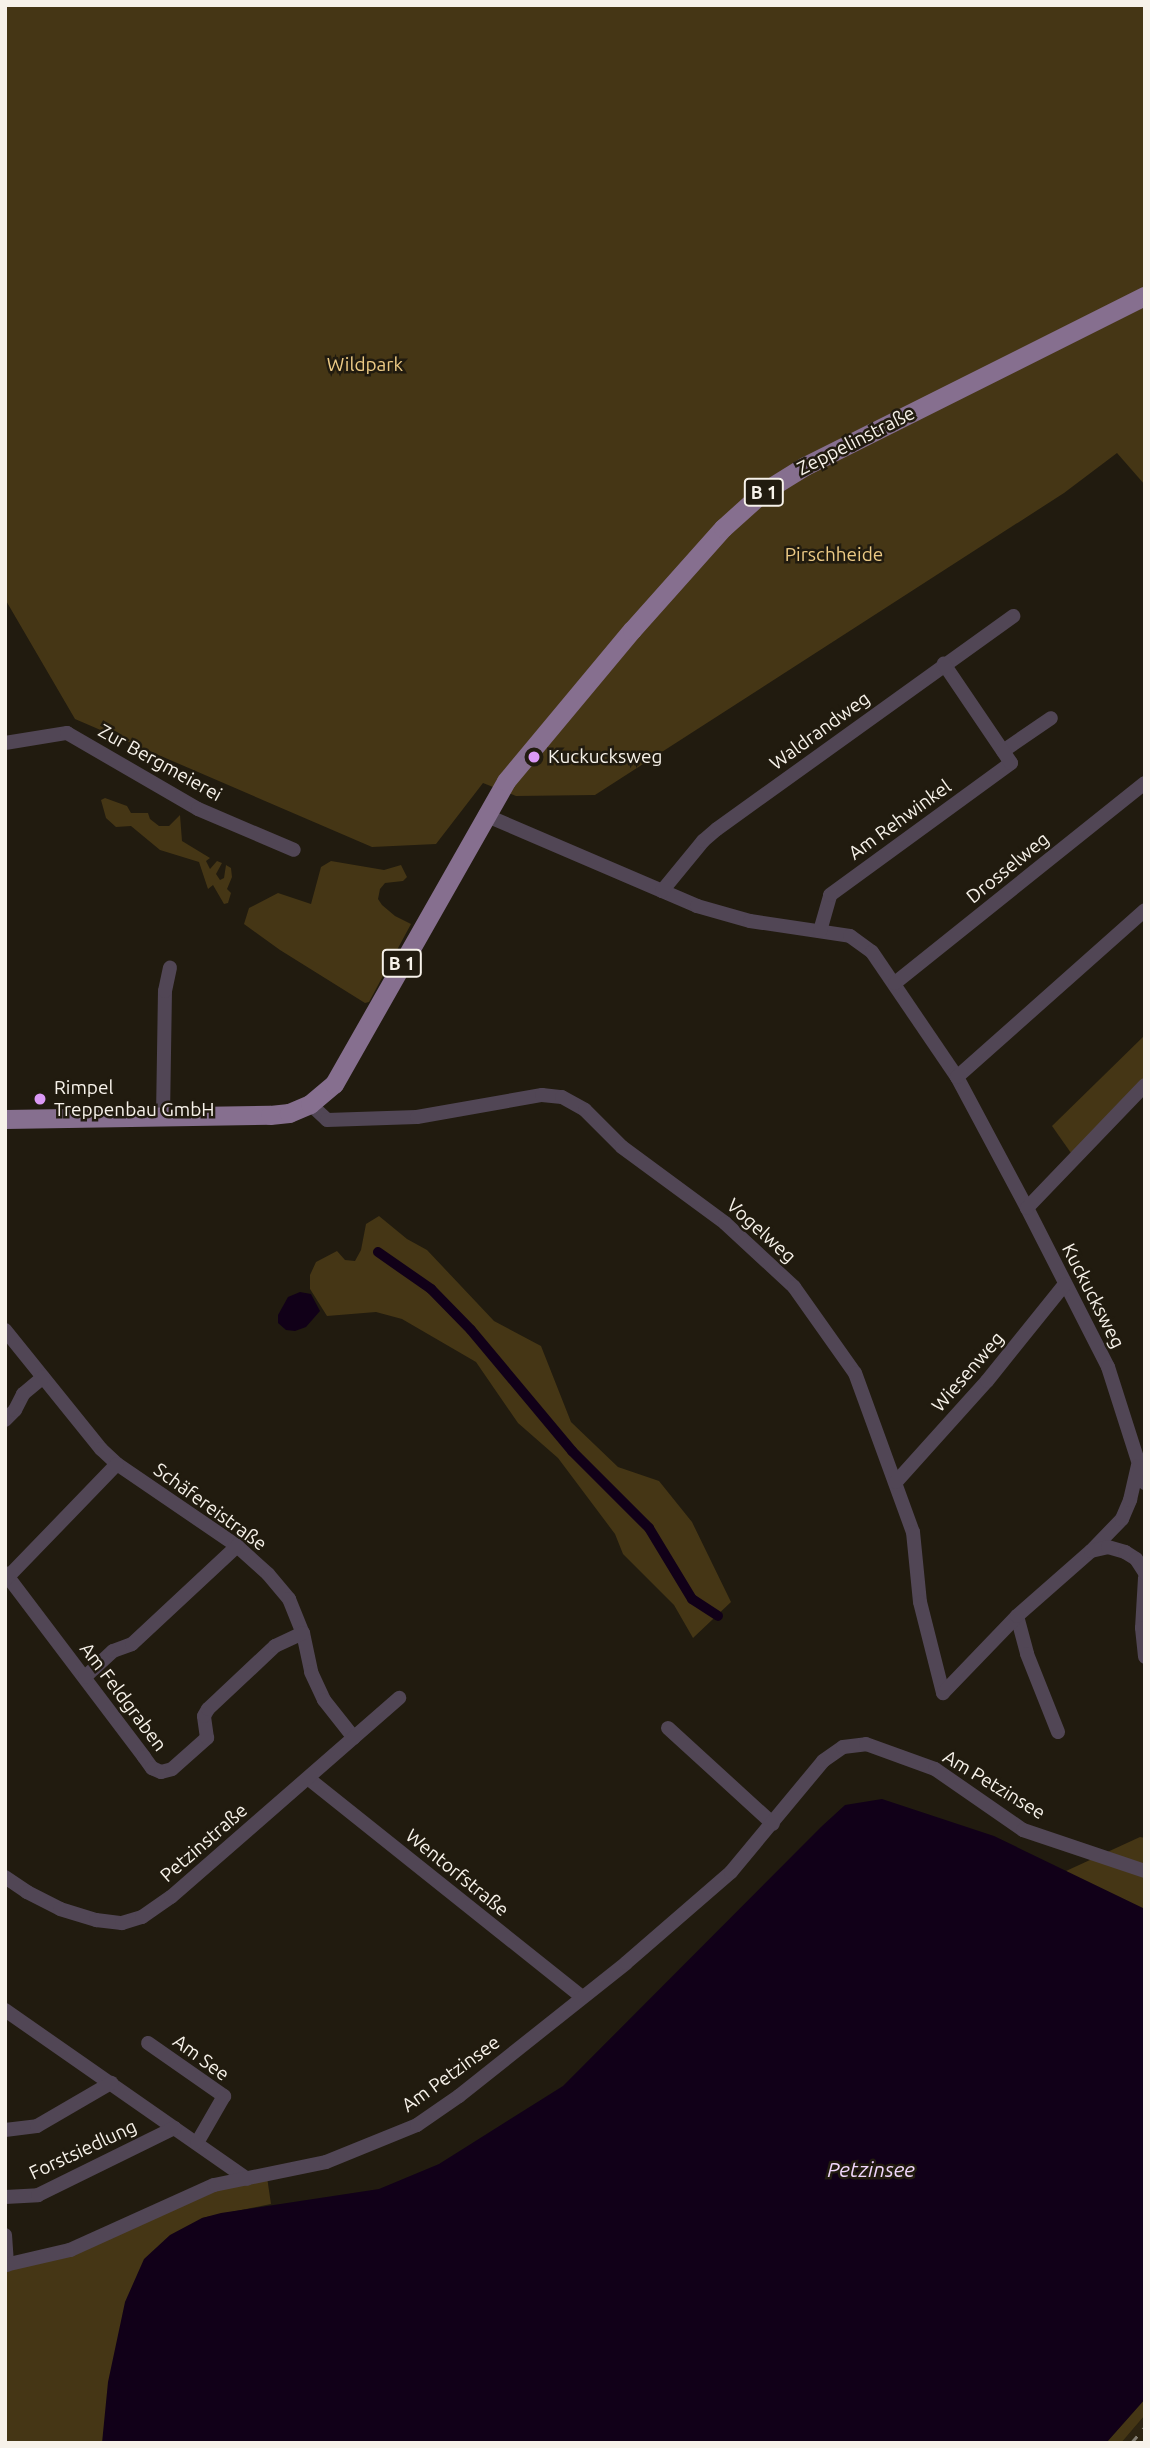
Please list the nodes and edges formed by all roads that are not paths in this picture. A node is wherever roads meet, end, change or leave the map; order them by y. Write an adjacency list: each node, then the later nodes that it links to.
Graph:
1 (1145, 296): 8 (main road, Zeppelinstraße / B 1)
2 (1013, 616): 3 (street, Waldrandweg)
3 (944, 664): 6 (street); 10 (street, Waldrandweg)
4 (1051, 718): 6 (street)
5 (5, 743): 9 (street, Zur Bergmeierei)
6 (1003, 751): 12 (street, Am Rehwinkel)
7 (1145, 783): 14 (street, Drosselweg)
8 (485, 815): 10 (street, Kuckucksweg); 17 (main road, B 1)
9 (293, 850)
10 (662, 891): 12 (street, Kuckucksweg)
11 (1145, 910): 15 (street)
12 (820, 931): 14 (street, Kuckucksweg)
13 (170, 968): 18 (street)
14 (895, 983): 15 (street, Kuckucksweg)
15 (957, 1077): 20 (street, Kuckucksweg)
16 (1145, 1085): 20 (street)
17 (310, 1104): 18 (main road, B 1); 27 (street, Vogelweg)
18 (163, 1117): 19 (main road, B 1)
19 (5, 1119)
20 (1027, 1208): 21 (street, Kuckucksweg)
21 (1065, 1284): 25 (street, Kuckucksweg); 27 (street, Wiesenweg)
22 (5, 1330): 23 (street, Schäfereistraße)
23 (43, 1377): 24 (street); 26 (street, Schäfereistraße)
24 (5, 1420)
25 (1139, 1462): 28 (street, Kuckucksweg); 30 (street)
26 (117, 1464): 29 (street, Schäfereistraße); 32 (street)
27 (896, 1482): 34 (street, Vogelweg)
28 (1145, 1483)
29 (237, 1546): 35 (street, Schäfereistraße); 37 (street)
30 (1091, 1551): 31 (street); 34 (street)
31 (1145, 1573)
32 (6, 1576): 37 (street, Am Feldgraben)
33 (1145, 1578): 36 (street)
34 (1017, 1616): 40 (street)
35 (303, 1633): 37 (street, Am Feldgraben); 41 (street, Schäfereistraße)
36 (1145, 1657)
37 (85, 1677)
38 (400, 1698): 41 (street, Petzinstraße)
39 (668, 1728): 43 (street)
40 (1058, 1732)
41 (354, 1738): 42 (street, Petzinstraße)
42 (309, 1779): 45 (street, Petzinstraße); 46 (street, Wentorfstraße)
43 (773, 1824): 44 (street, Am Petzinsee); 46 (street, Am Petzinsee)
44 (1145, 1871)
45 (5, 1877)
46 (582, 1997): 53 (street, Am Petzinsee)
47 (5, 2010): 49 (street, Forstsiedlung)
48 (148, 2043): 52 (street, Am See)
49 (111, 2083): 50 (street, Forstsiedlung); 51 (street)
50 (174, 2128): 52 (street, Forstsiedlung); 54 (street, Forstsiedlung)
51 (5, 2130)
52 (197, 2143): 53 (street, Forstsiedlung)
53 (247, 2179): 56 (street, Am Petzinsee)
54 (5, 2197)
55 (5, 2235): 56 (street)
56 (6, 2265)

